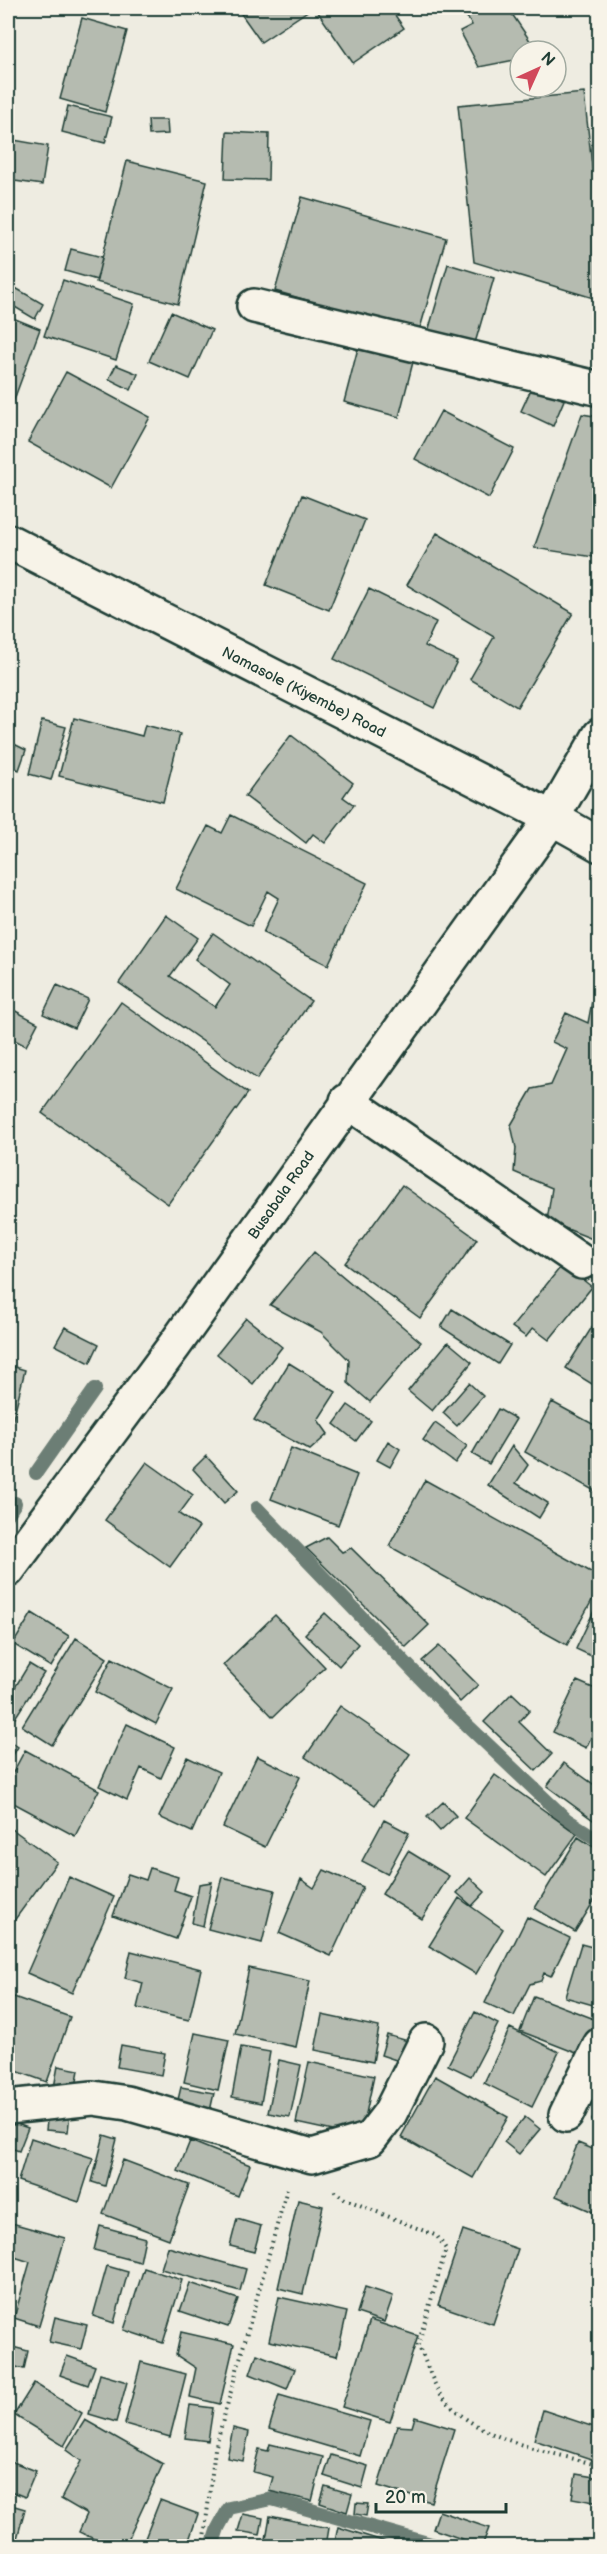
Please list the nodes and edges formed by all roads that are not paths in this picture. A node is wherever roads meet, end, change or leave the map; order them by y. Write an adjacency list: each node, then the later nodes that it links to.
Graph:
1 (254, 306): 2 (street)
2 (600, 389)
3 (8, 541): 5 (street, Namasole (Kiyembe) Road)
4 (600, 735): 5 (street, Busabala Road)
5 (552, 818): 6 (street, Namasole (Kiyembe) Road); 7 (street, Busabala Road)
6 (600, 845)
7 (347, 1101): 8 (street); 9 (street, Busabala Road)
8 (582, 1262)
9 (8, 1570)
10 (426, 2041): 12 (street)
11 (600, 2045): 13 (street)
12 (8, 2107)
13 (566, 2115)

